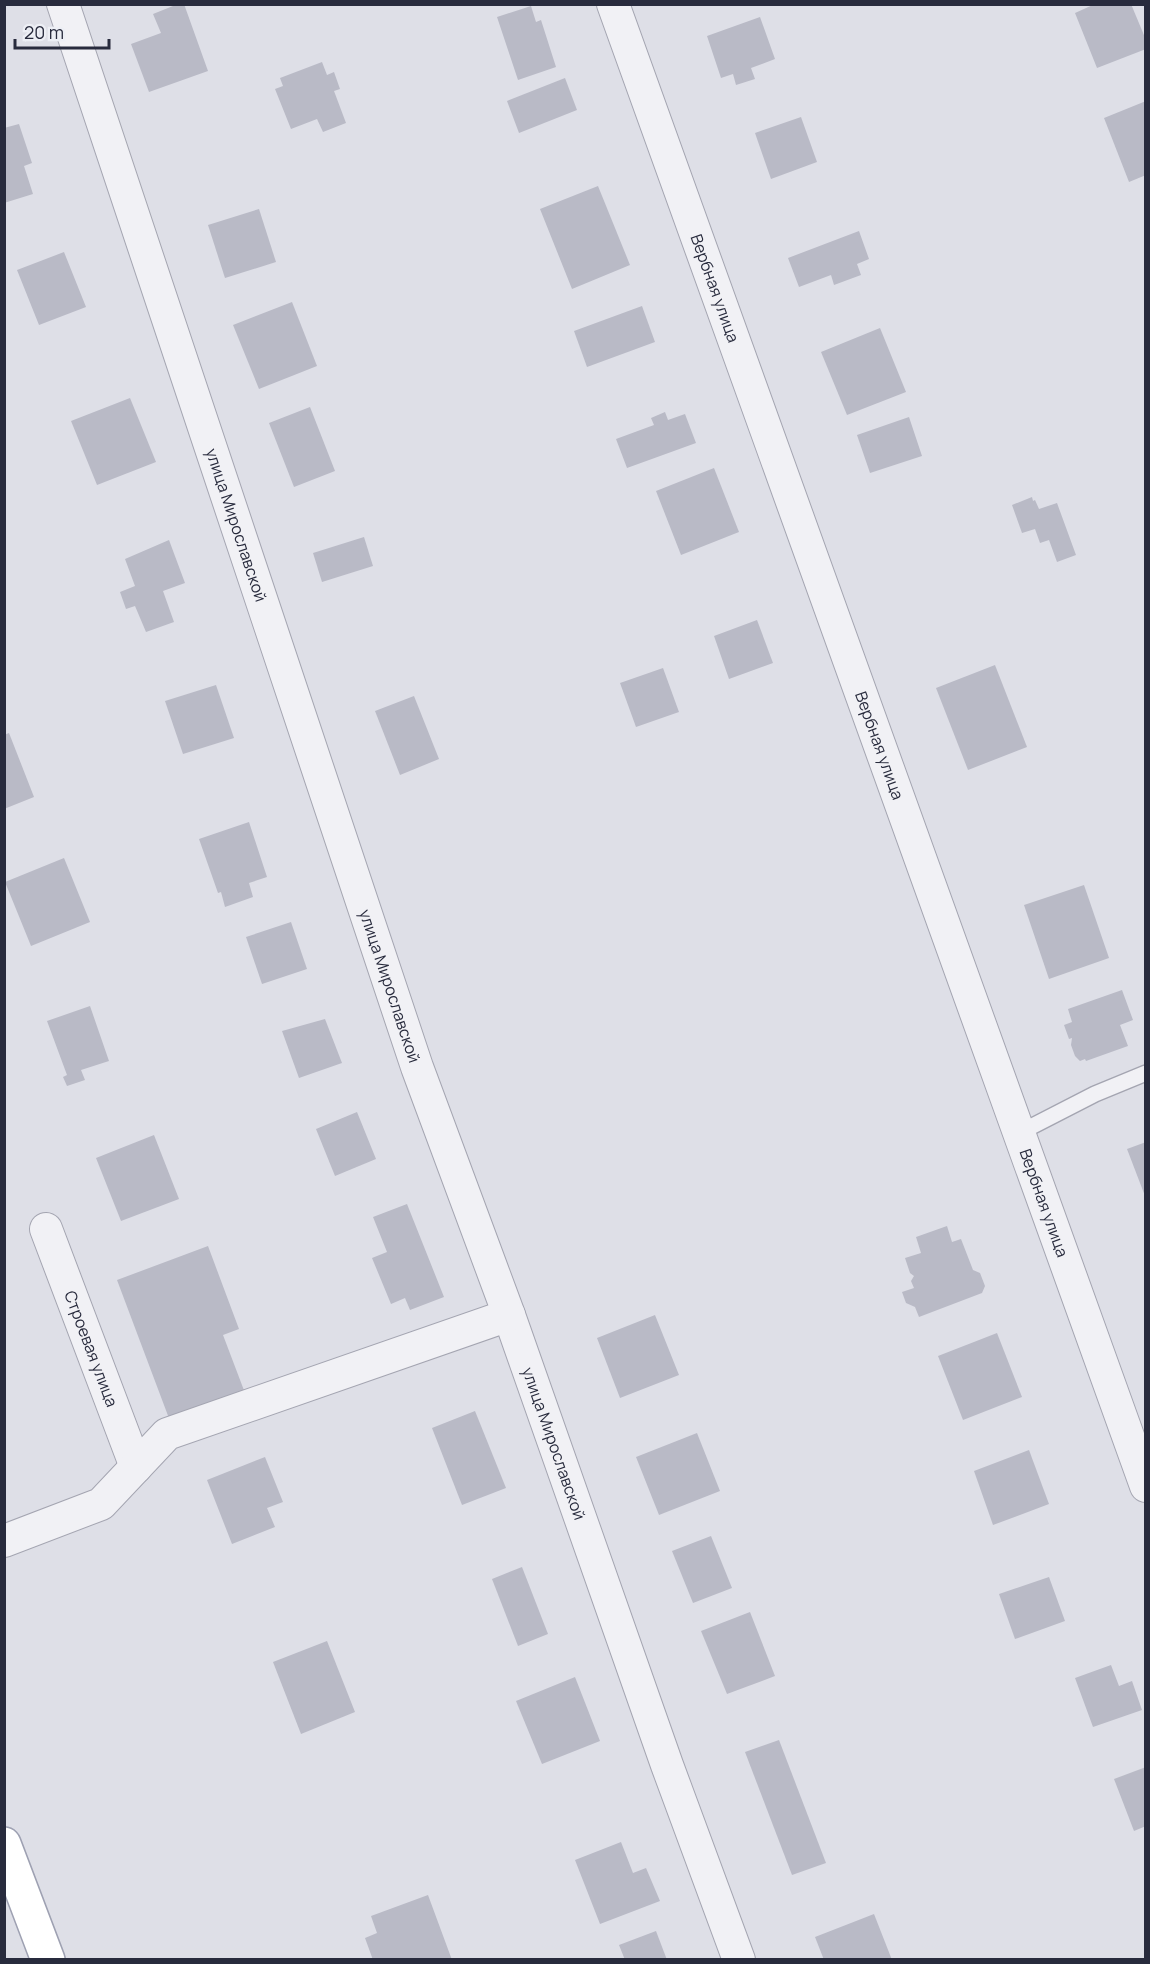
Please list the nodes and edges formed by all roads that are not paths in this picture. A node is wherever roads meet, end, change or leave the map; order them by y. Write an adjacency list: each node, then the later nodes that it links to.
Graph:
1 (63, 4): 6 (street, улица Мирославской)
2 (613, 4): 4 (street, Вербная улица)
3 (1146, 1072): 4 (lane)
4 (1019, 1133): 8 (street, Вербная улица)
5 (46, 1229): 7 (street, Строевая улица)
6 (509, 1316): 7 (street); 12 (street, улица Мирославской)
7 (136, 1467): 9 (street)
8 (1146, 1486)
9 (4, 1540)
10 (4, 1844): 11 (main road)
11 (48, 1959)
12 (739, 1959)

